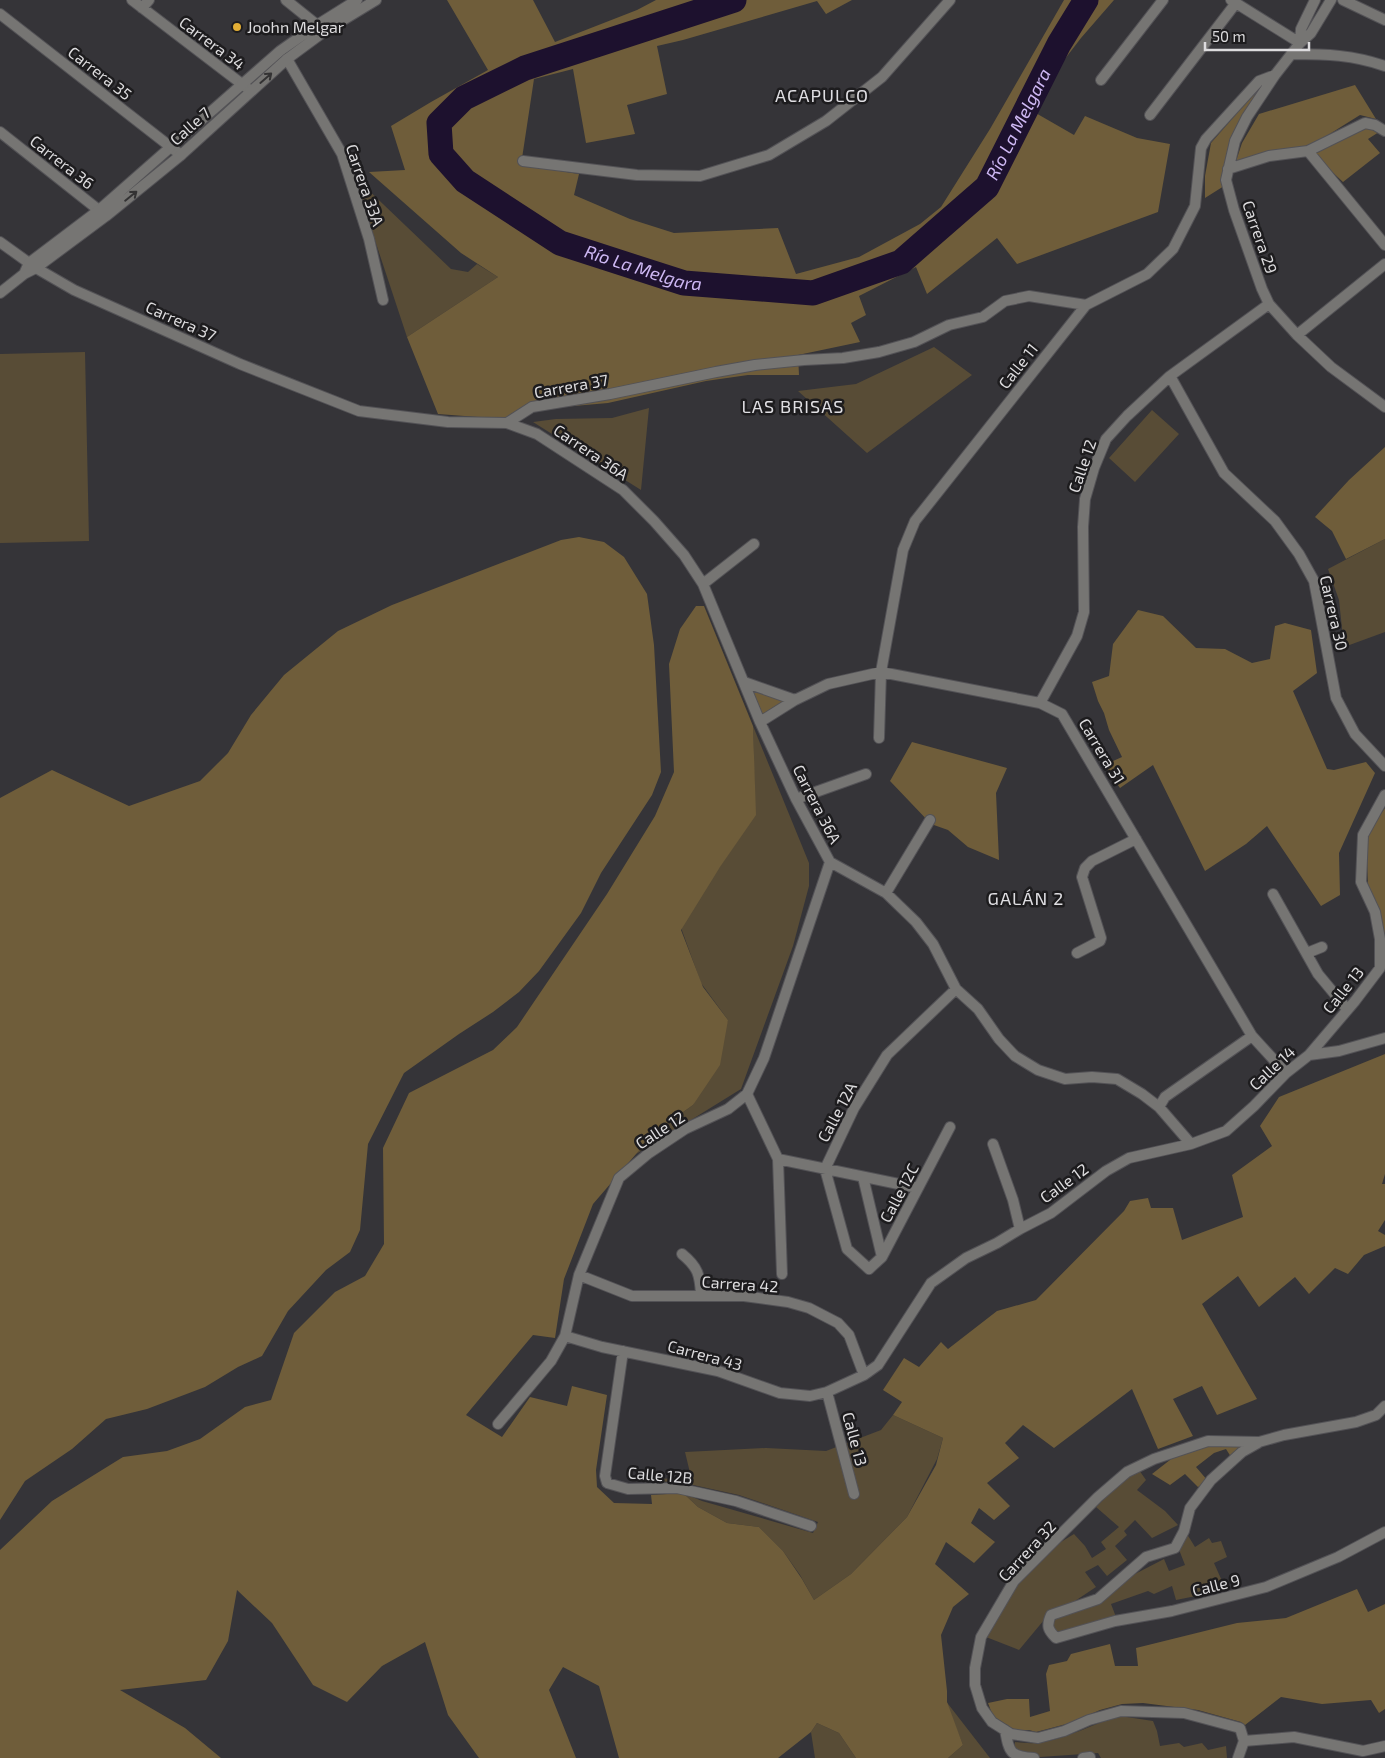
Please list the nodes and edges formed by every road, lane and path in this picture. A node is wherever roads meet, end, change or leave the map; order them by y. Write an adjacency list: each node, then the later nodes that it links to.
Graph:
1 (132, 0): 11 (street, Carrera 34)
2 (286, 0): 14 (street)
3 (357, 0): 14 (street, Calle 7)
4 (376, 0): 14 (street, Calle 7)
5 (950, 0): 28 (street)
6 (1163, 0): 20 (street)
7 (1315, 0): 15 (street)
8 (1331, 0): 15 (street)
9 (1343, 0): 13 (street)
10 (1233, 1): 15 (street); 22 (street)
11 (145, 4): 21 (street, Carrera 34)
12 (0, 14): 25 (street, Carrera 35)
13 (1385, 20)
14 (321, 28): 17 (street, Calle 7); 21 (street, Calle 7)
15 (1300, 43): 16 (street, Carrera 29)
16 (1293, 54): 18 (street); 19 (street, Carrera 29)
17 (287, 59): 21 (street, Calle 7, one-way to 17); 36 (street, Carrera 33A)
18 (1385, 66)
19 (1275, 75): 29 (street, Carrera 29); 38 (street, Calle 11)
20 (1100, 80)
21 (247, 88): 25 (street, Calle 7); 27 (street, Calle 7)
22 (1150, 115)
23 (0, 132): 30 (street, Carrera 36)
24 (1385, 132): 26 (street)
25 (172, 148): 27 (street, Carrera 35); 30 (street, Calle 7)
26 (1308, 151): 29 (street); 32 (street)
27 (181, 155): 30 (street, Calle 7, one-way to 27)
28 (523, 161)
29 (1228, 169): 37 (street, Carrera 29)
30 (103, 213): 34 (street, Calle 7)
31 (0, 242): 34 (street, Carrera 37)
32 (1385, 245)
33 (1385, 264): 39 (street)
34 (33, 265): 35 (street, Calle 7); 42 (street, Carrera 37)
35 (0, 293)
36 (383, 300)
37 (1269, 304): 39 (street, Carrera 29); 40 (street, Calle 12)
38 (1086, 305): 42 (street, Carrera 37); 45 (street, Calle 11)
39 (1297, 335): 41 (street, Carrera 29)
40 (1170, 376): 48 (street, Calle 12); 51 (street, Carrera 30)
41 (1385, 407)
42 (507, 423): 44 (street, Carrera 36A)
43 (754, 544): 44 (street)
44 (703, 584): 46 (street, Carrera 36A)
45 (881, 672): 47 (street, Carrera 31); 48 (street, Carrera 31); 50 (street, Calle 11)
46 (744, 682): 47 (street); 49 (street, Carrera 36A)
47 (795, 700): 49 (street, Carrera 31)
48 (1040, 702): 56 (street, Carrera 31)
49 (760, 722): 54 (street, Carrera 36A)
50 (879, 738)
51 (1385, 766)
52 (866, 774): 54 (street)
53 (1385, 795): 64 (street, Calle 13)
54 (796, 799): 57 (street, Carrera 36A)
55 (930, 820): 58 (street)
56 (1136, 839): 61 (street); 65 (street, Carrera 31)
57 (830, 862): 58 (street, Carrera 36A); 69 (street, Calle 12)
58 (886, 893): 63 (street, Carrera 36A)
59 (1273, 894): 62 (street)
60 (1322, 947): 62 (street)
61 (1077, 953)
62 (1307, 953): 64 (street)
63 (956, 989): 70 (street, Carrera 36A); 75 (street, Calle 12A)
64 (1347, 1009): 67 (street, Calle 13)
65 (1252, 1036): 68 (street, Carrera 31); 70 (street)
66 (1385, 1038): 67 (street, Calle 14)
67 (1309, 1055): 68 (street, Calle 14)
68 (1286, 1073): 73 (street, Calle 14)
69 (747, 1094): 74 (street); 82 (street, Calle 12)
70 (1159, 1107): 73 (street, Carrera 36A)
71 (950, 1127): 77 (street, Calle 12C)
72 (993, 1144): 78 (street)
73 (1191, 1144): 78 (street, Calle 12)
74 (778, 1159): 75 (street); 81 (street)
75 (825, 1169): 76 (street); 80 (street, Calle 12C)
76 (863, 1177): 77 (street); 80 (street)
77 (918, 1188): 80 (street, Calle 12C)
78 (1020, 1229): 86 (street, Calle 12)
79 (682, 1254): 83 (street)
80 (882, 1257)
81 (782, 1274)
82 (579, 1275): 83 (street, Carrera 42); 84 (street, Calle 12)
83 (701, 1295): 86 (street, Carrera 42)
84 (565, 1336): 85 (street, Carrera 43); 89 (street, Calle 12)
85 (623, 1351): 87 (street, Carrera 43); 92 (street, Calle 12B)
86 (864, 1375): 87 (street, Carrera 43)
87 (827, 1392): 91 (street, Calle 13)
88 (1385, 1406): 90 (street, Carrera 32)
89 (498, 1424)
90 (1259, 1442): 93 (street, Calle 9); 94 (street, Carrera 32)
91 (854, 1494)
92 (811, 1526)
93 (1385, 1532)
94 (1004, 1730): 95 (street, Carrera 32); 97 (street)
95 (1244, 1742): 96 (street); 98 (street)
96 (1385, 1746)
97 (1034, 1758)
98 (1238, 1758)

